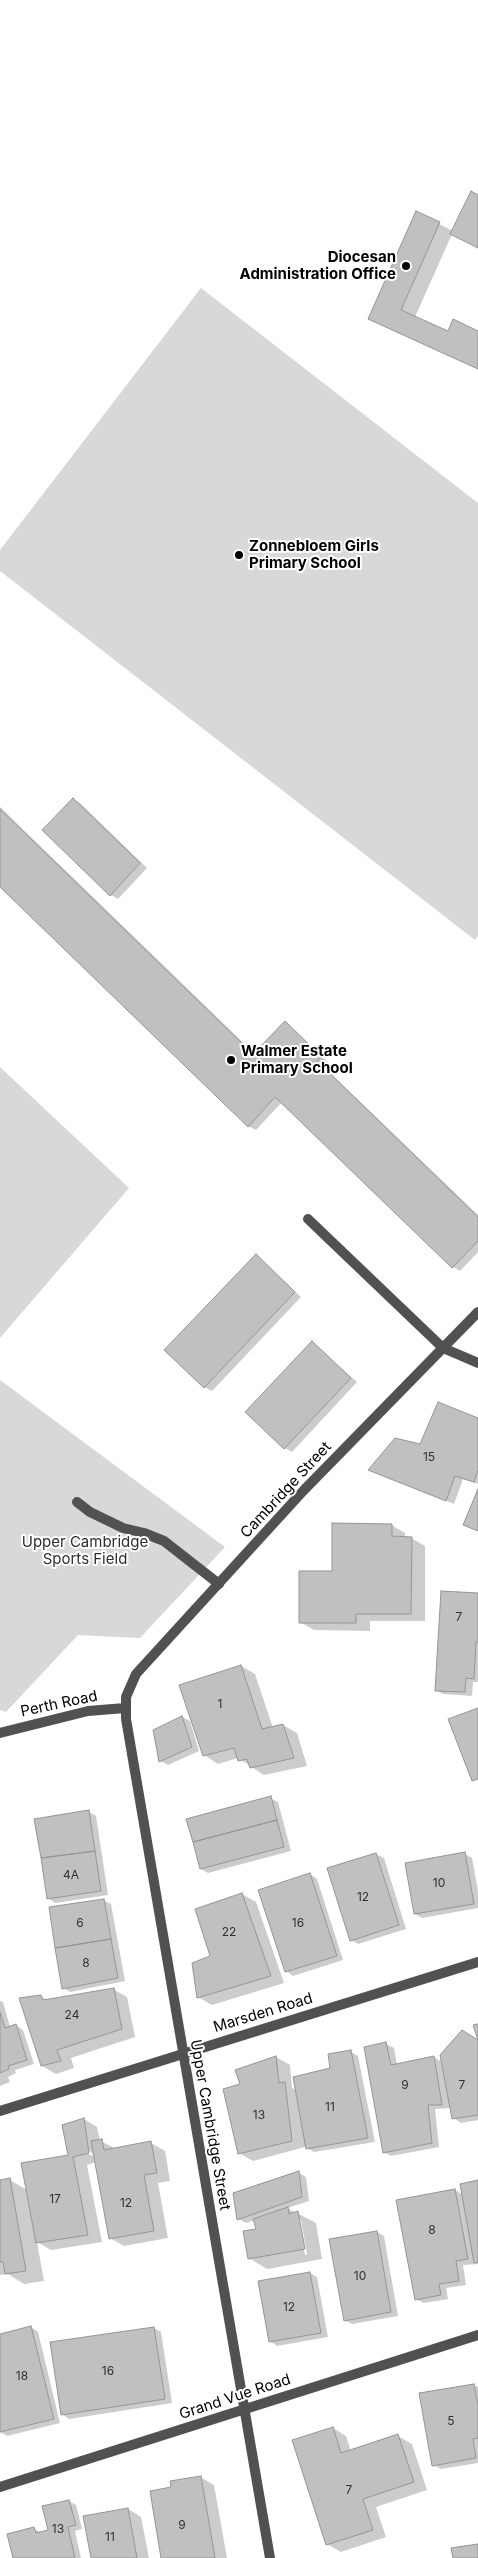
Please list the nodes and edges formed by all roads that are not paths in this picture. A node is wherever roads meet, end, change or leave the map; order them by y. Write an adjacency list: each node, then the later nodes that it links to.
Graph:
1 (308, 1219): 3 (street)
2 (478, 1312): 3 (street, Cambridge Street)
3 (443, 1348): 4 (street); 6 (street, Cambridge Street)
4 (478, 1363)
5 (77, 1502): 6 (street)
6 (219, 1584): 7 (street, Cambridge Street)
7 (126, 1697): 8 (street, Upper Cambridge Street)
8 (125, 1708): 9 (street, Perth Road); 11 (street, Upper Cambridge Street)
9 (0, 1733)
10 (478, 1962): 11 (street, Marsden Road)
11 (182, 2054): 12 (street, Marsden Road); 14 (street, Upper Cambridge Street)
12 (0, 2110)
13 (478, 2335): 14 (street, Grand Vue Road)
14 (244, 2410): 15 (street, Grand Vue Road); 16 (street, Upper Cambridge Street)
15 (0, 2487)
16 (270, 2558)

